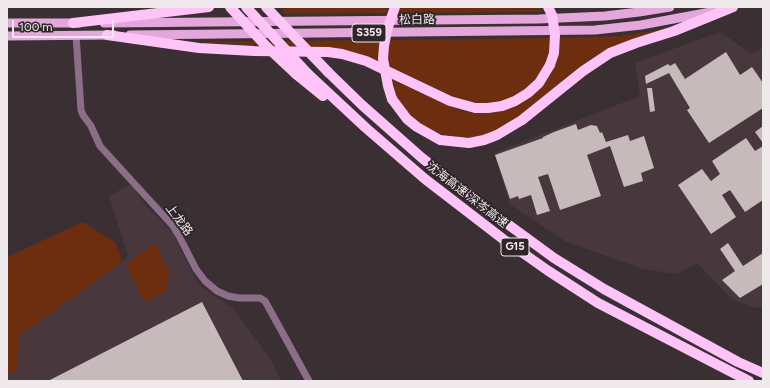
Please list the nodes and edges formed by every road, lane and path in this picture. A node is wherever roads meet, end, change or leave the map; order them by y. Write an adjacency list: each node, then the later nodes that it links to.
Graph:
1 (210, 7): 11 (highway)
2 (230, 7): 15 (highway, bridge)
3 (246, 7): 15 (highway, 沈海高速 深岑高速 / G15, bridge)
4 (266, 7): 16 (highway, 沈海高速 深岑高速 / G15, bridge)
5 (395, 7): 9 (highway, bridge)
6 (548, 7): 13 (highway, bridge)
7 (670, 7): 11 (main road, 松白路 / S359)
8 (729, 7): 13 (main road, 松白路 / S359)
9 (733, 7)
10 (7, 23): 11 (main road, 松白路 / S359)
11 (73, 23)
12 (76, 35): 13 (main road, 松白路 / S359); 14 (main road, 松白路 / S359); 17 (street, 上龙路)
13 (107, 35)
14 (7, 36)
15 (366, 128): 18 (highway, 沈海高速 深岑高速 / G15)
16 (763, 372)
17 (309, 381)
18 (749, 381)

